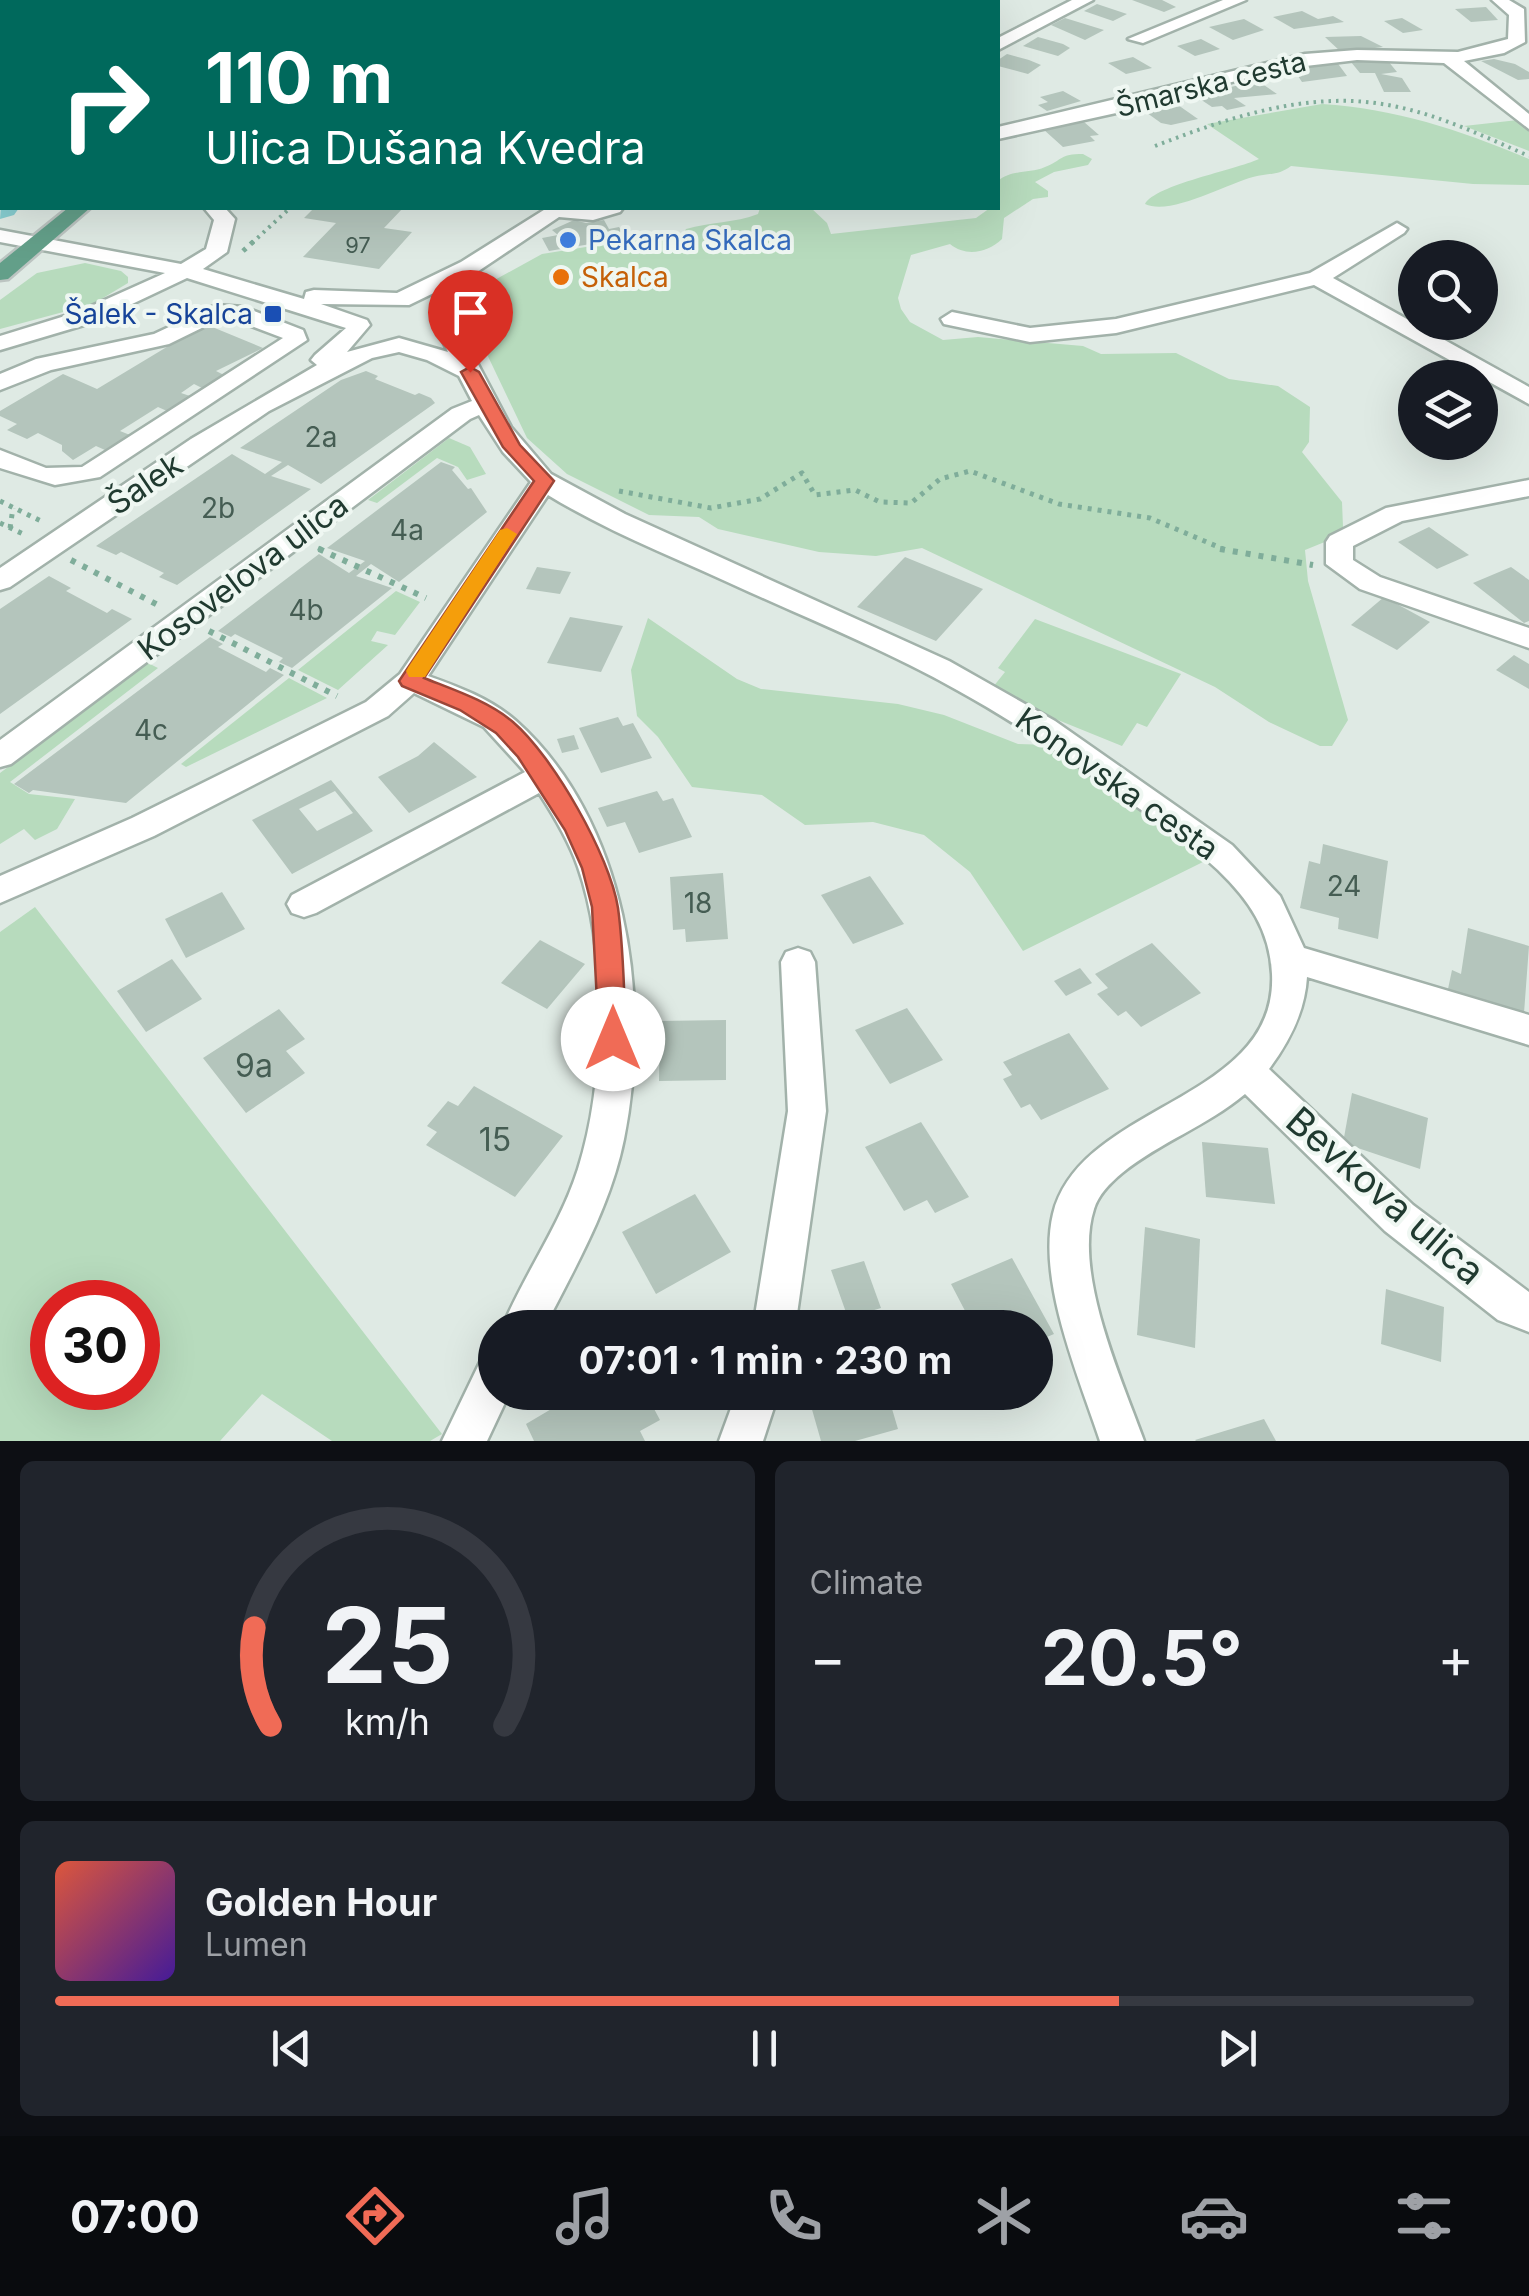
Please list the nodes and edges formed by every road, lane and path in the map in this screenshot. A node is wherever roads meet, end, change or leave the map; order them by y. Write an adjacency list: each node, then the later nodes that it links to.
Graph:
1 (1085, 0): 6 (street)
2 (1238, 0): 5 (street)
3 (1500, 0): 4 (street, Šmarska cesta)
4 (1524, 7): 7 (street, Šmarska cesta)
5 (1138, 39)
6 (1000, 44)
7 (1448, 57): 8 (street); 9 (street, Šmarska cesta)
8 (1529, 123)
9 (1000, 134)
10 (1155, 146): 11 (path)
11 (1529, 156)
12 (78, 210): 20 (main road)
13 (216, 210): 23 (street)
14 (288, 210): 21 (path)
15 (556, 210): 22 (street)
16 (565, 210): 17 (street)
17 (606, 210)
18 (1397, 229): 25 (street)
19 (0, 236): 20 (street)
20 (44, 242): 23 (street); 24 (main road)
21 (238, 254)
22 (469, 267): 27 (street); 28 (street)
23 (182, 273): 26 (street); 31 (street)
24 (0, 274)
25 (1317, 278): 29 (street); 36 (street)
26 (274, 297): 27 (street); 30 (street)
27 (401, 300): 28 (street); 30 (street)
28 (445, 319): 32 (street); 33 (street, Konovska cesta)
29 (952, 319)
30 (359, 325): 32 (street); 35 (street)
31 (0, 343)
32 (398, 345): 33 (street); 35 (street)
33 (470, 372): 37 (street, Konovska cesta)
34 (0, 384): 38 (street)
35 (291, 388): 50 (street, Šalek)
36 (1529, 398)
37 (488, 403): 39 (street, Konovska cesta); 48 (street, Kosovelova ulica)
38 (0, 458)
39 (544, 481): 53 (street); 58 (street, Konovska cesta)
40 (1529, 488): 49 (street)
41 (614, 490): 49 (path)
42 (2, 503): 43 (path)
43 (13, 508): 45 (path); 46 (path)
44 (0, 523): 46 (path)
45 (49, 524)
46 (10, 528): 47 (path)
47 (24, 534)
48 (296, 538): 51 (path); 54 (street, Kosovelova ulica)
49 (1340, 564): 52 (street)
50 (0, 580)
51 (426, 598)
52 (1529, 638)
53 (410, 681): 55 (street); 56 (street)
54 (0, 756)
55 (542, 777): 57 (street); 62 (street)
56 (0, 890)
57 (304, 904)
58 (1290, 958): 60 (street); 61 (street, Konovska cesta)
59 (798, 962): 63 (street)
60 (1529, 1030)
61 (1246, 1071): 64 (street, Bevkova ulica); 69 (street, Konovska cesta)
62 (531, 1310)
63 (777, 1310)
64 (1529, 1312)
65 (479, 1410): 67 (street)
66 (752, 1410): 68 (street)
67 (464, 1441)
68 (741, 1441)
69 (1122, 1441)

